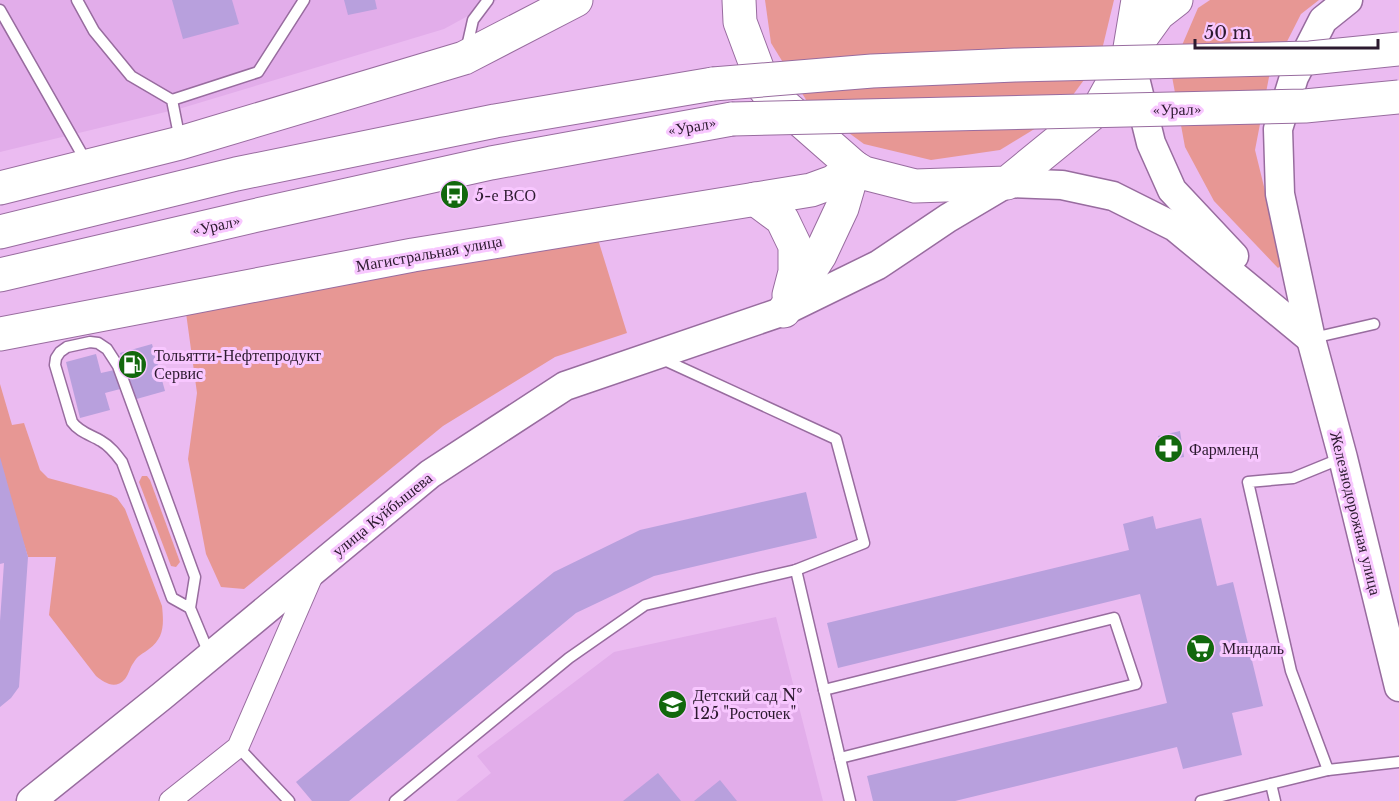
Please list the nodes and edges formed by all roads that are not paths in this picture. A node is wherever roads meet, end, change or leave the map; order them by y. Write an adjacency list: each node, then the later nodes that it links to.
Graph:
1 (77, 0): 14 (lane)
2 (304, 0): 14 (lane)
3 (488, 0): 12 (lane)
4 (576, 0): 12 (main road)
5 (739, 0): 17 (main road)
6 (1138, 0): 11 (main road)
7 (1176, 0): 11 (main road)
8 (1348, 0): 26 (main road, Железнодорожная улица)
9 (0, 10): 16 (lane)
10 (1399, 49): 21 (main road, bridge)
11 (1129, 54): 18 (main road); 26 (main road)
12 (464, 58): 15 (main road)
13 (1399, 97): 22 (main road, «Урал», bridge)
14 (172, 100): 15 (lane)
15 (180, 143): 16 (main road)
16 (89, 166): 19 (main road)
17 (854, 167): 18 (main road); 20 (main road, Магистральная улица); 23 (main road)
18 (1007, 183): 23 (main road, улица Куйбышева); 26 (main road)
19 (0, 188)
20 (755, 198): 23 (main road); 25 (main road, Магистральная улица)
21 (0, 232)
22 (0, 275)
23 (784, 311): 27 (main road, улица Куйбышева)
24 (1374, 324): 26 (lane)
25 (0, 334)
26 (1311, 339): 28 (main road, Железнодорожная улица)
27 (655, 356): 29 (main road, улица Куйбышева); 30 (lane)
28 (1342, 458): 33 (main road, Железнодорожная улица); 38 (lane)
29 (315, 569): 32 (main road, улица Куйбышева); 35 (street)
30 (796, 570): 34 (lane); 43 (lane)
31 (190, 608): 31 (lane); 32 (lane)
32 (210, 656): 40 (main road, улица Куйбышева)
33 (1399, 687)
34 (824, 690): 36 (lane); 36 (lane)
35 (238, 747): 41 (street); 42 (lane)
36 (840, 758): 44 (lane)
37 (1399, 762): 38 (lane)
38 (1328, 770): 39 (lane)
39 (1271, 784): 45 (lane); 46 (lane)
40 (31, 801)
41 (170, 801)
42 (289, 801)
43 (395, 801)
44 (850, 801)
45 (1201, 801)
46 (1275, 801)

